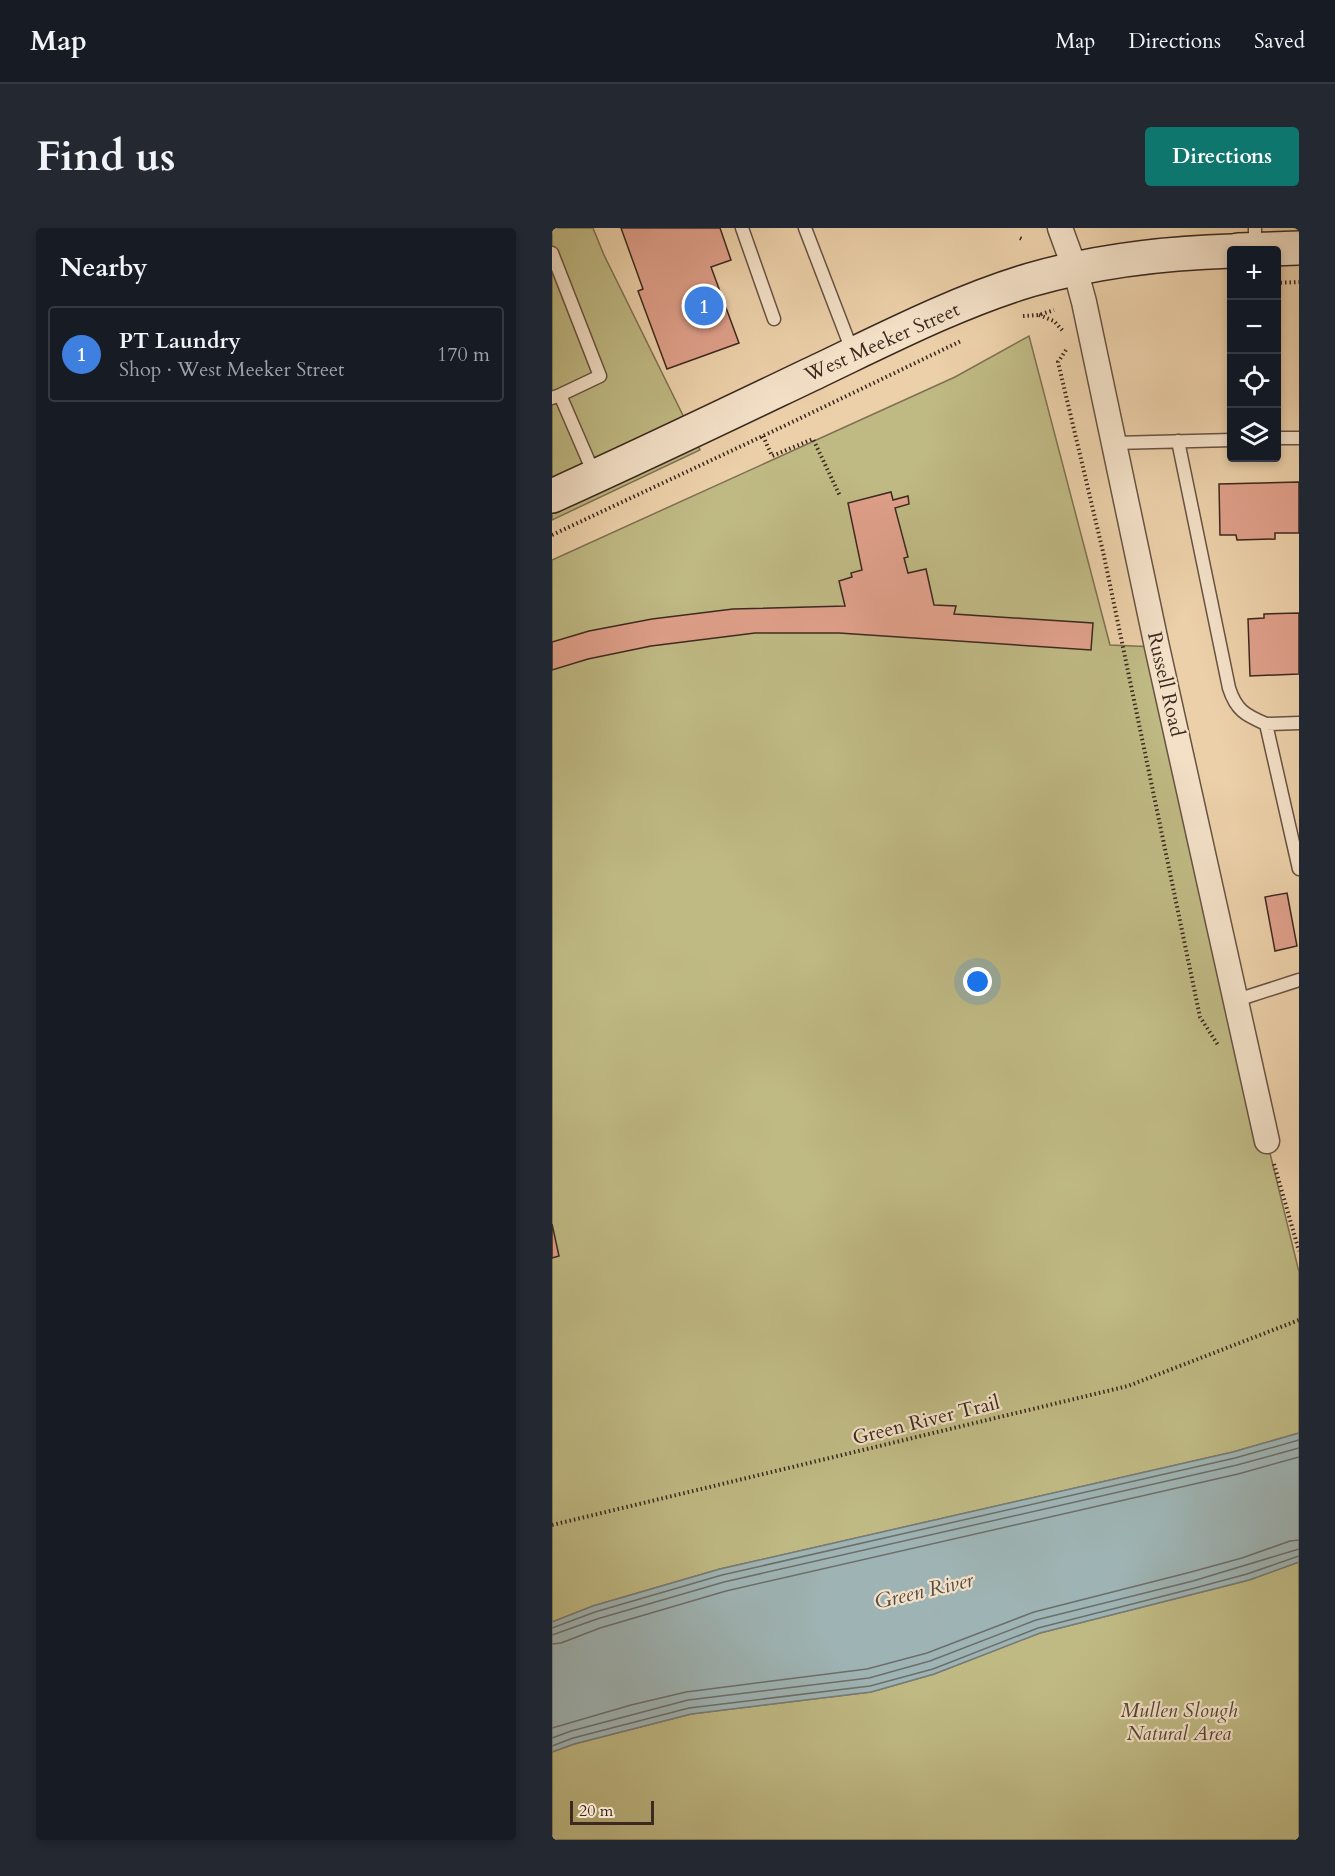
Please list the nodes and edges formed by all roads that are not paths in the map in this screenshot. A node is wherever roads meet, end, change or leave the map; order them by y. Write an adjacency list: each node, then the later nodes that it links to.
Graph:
1 (742, 228): 11 (lane)
2 (805, 228): 12 (lane)
3 (1060, 228): 10 (street, Russell Road)
4 (1255, 228): 5 (lane)
5 (1255, 246)
6 (1281, 249): 7 (main road)
7 (1299, 249)
8 (1227, 251): 10 (main road, West Meeker Street)
9 (552, 253): 13 (lane)
10 (1075, 269): 12 (main road, West Meeker Street); 18 (street, Russell Road)
11 (774, 319)
12 (854, 353): 19 (main road, West Meeker Street)
13 (556, 397): 19 (lane)
14 (1281, 438): 15 (lane)
15 (1299, 438)
16 (1227, 440): 17 (lane)
17 (1178, 441): 18 (lane); 22 (lane)
18 (1114, 443): 25 (street, Russell Road)
19 (596, 477): 20 (main road, West Meeker Street)
20 (552, 496)
21 (1299, 723): 22 (lane)
22 (1266, 724): 23 (lane)
23 (1299, 869)
24 (1299, 980): 25 (lane)
25 (1237, 1000): 26 (street, Russell Road)
26 (1267, 1141)

